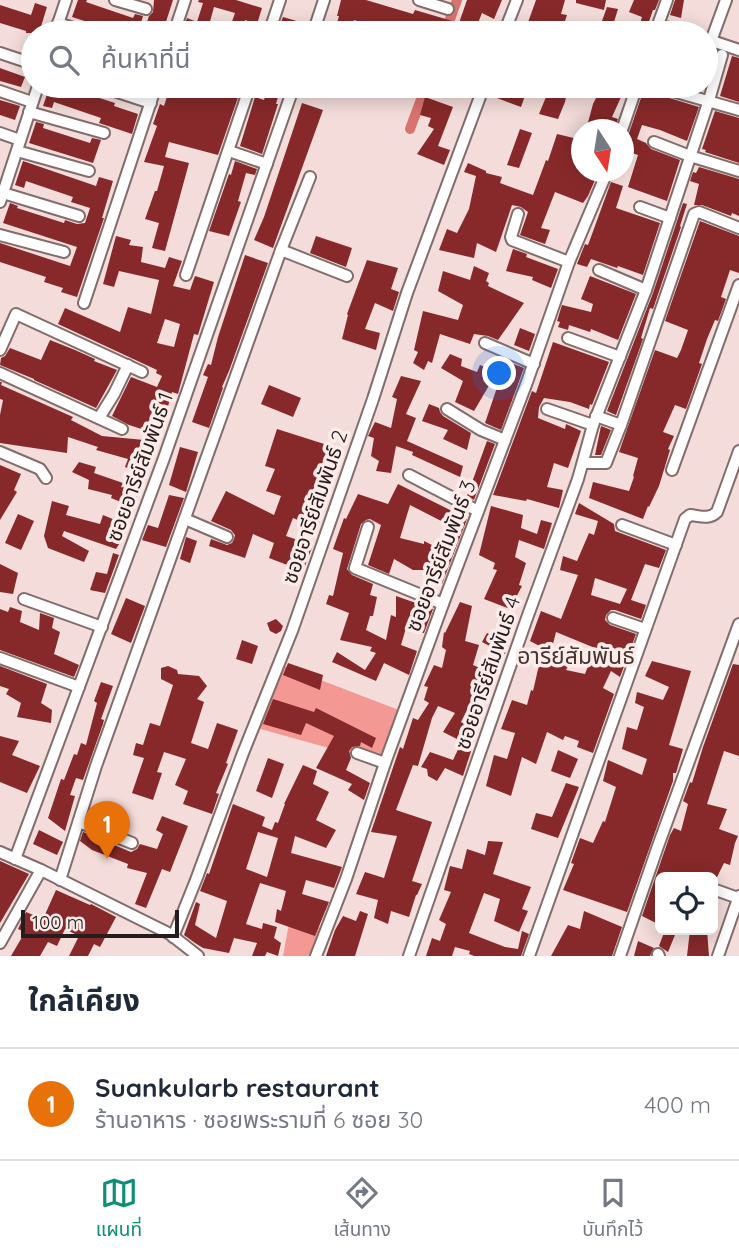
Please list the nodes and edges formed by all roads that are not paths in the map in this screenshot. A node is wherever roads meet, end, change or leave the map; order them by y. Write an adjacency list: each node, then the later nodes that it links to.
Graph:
1 (66, 0): 12 (street)
2 (115, 0): 10 (street)
3 (185, 0): 13 (street)
4 (280, 0): 14 (street)
5 (324, 0): 15 (street)
6 (419, 0): 11 (street)
7 (517, 0): 16 (street)
8 (667, 0): 17 (street)
9 (726, 0): 18 (street)
10 (146, 9)
11 (448, 9)
12 (59, 21)
13 (178, 21)
14 (272, 21)
15 (317, 21)
16 (509, 21)
17 (660, 21)
18 (717, 21)
19 (718, 43): 20 (street)
20 (739, 50)
21 (0, 53): 23 (street)
22 (722, 55): 24 (street, ซอยอารีย์สัมพันธ์ 4)
23 (21, 60)
24 (718, 69)
25 (0, 92): 36 (street)
26 (34, 98): 36 (street)
27 (136, 98): 35 (street)
28 (152, 98): 35 (street)
29 (246, 98): 43 (street)
30 (290, 98): 45 (street, ซอยอารีย์สัมพันธ์ 1)
31 (480, 98): 111 (street, ซอยอารีย์สัมพันธ์ 2)
32 (633, 98): 38 (street)
33 (701, 98): 34 (street)
34 (709, 100): 37 (street); 44 (street, ซอยอารีย์สัมพันธ์ 4)
35 (151, 103): 65 (street)
36 (31, 107): 40 (street); 42 (street)
37 (739, 110)
38 (626, 119)
39 (0, 133): 42 (street)
40 (104, 133)
41 (654, 142): 44 (street)
42 (18, 145): 46 (street); 50 (street)
43 (229, 151): 45 (street); 61 (street)
44 (690, 156): 47 (street); 54 (street, ซอยอารีย์สัมพันธ์ 4)
45 (267, 164): 97 (street, ซอยอารีย์สัมพันธ์ 1)
46 (89, 171)
47 (739, 171)
48 (310, 177): 57 (street)
49 (603, 182): 59 (street, ซอยอารีย์สัมพันธ์ 3)
50 (2, 190): 53 (street)
51 (640, 207): 54 (street)
52 (518, 214): 59 (street)
53 (79, 216)
54 (670, 218): 64 (street, ซอยอารีย์สัมพันธ์ 4)
55 (739, 228): 78 (street)
56 (0, 234): 58 (street)
57 (281, 250): 62 (street); 88 (street)
58 (64, 253)
59 (569, 262): 70 (street, ซอยอารีย์สัมพันธ์ 3)
60 (599, 270): 64 (street)
61 (186, 275)
62 (347, 276)
63 (739, 285): 84 (street)
64 (646, 290): 69 (street, ซอยอารีย์สัมพันธ์ 4)
65 (84, 303)
66 (568, 338): 69 (street)
67 (485, 343): 70 (street)
68 (0, 350): 71 (street)
69 (620, 357): 77 (street, ซอยอารีย์สัมพันธ์ 4)
70 (534, 364): 80 (street, ซอยอารีย์สัมพันธ์ 3)
71 (128, 365): 72 (street); 76 (street)
72 (142, 372)
73 (0, 373): 76 (street)
74 (447, 409): 80 (street)
75 (547, 409): 77 (street)
76 (99, 418): 79 (street)
77 (594, 421): 78 (street); 83 (street, ซอยอารีย์สัมพันธ์ 4)
78 (621, 425): 83 (street)
79 (122, 429)
80 (505, 440): 87 (street, ซอยอารีย์สัมพันธ์ 3)
81 (739, 451): 92 (street)
82 (0, 452): 86 (street)
83 (584, 463): 116 (street, ซอยอารีย์สัมพันธ์ 4)
84 (672, 470)
85 (409, 475): 87 (street)
86 (46, 478)
87 (478, 512): 94 (street, ซอยอารีย์สัมพันธ์ 3)
88 (185, 519): 91 (street); 103 (street)
89 (622, 525): 92 (street)
90 (368, 527): 94 (street)
91 (227, 537)
92 (676, 545): 98 (street)
93 (24, 599): 97 (street)
94 (443, 604): 102 (street, ซอยอารีย์สัมพันธ์ 3)
95 (614, 618): 98 (street)
96 (739, 624): 118 (street)
97 (102, 626): 100 (street, ซอยอารีย์สัมพันธ์ 1)
98 (645, 629): 117 (street)
99 (0, 658): 100 (street)
100 (79, 687): 106 (street, ซอยอารีย์สัมพันธ์ 1)
101 (357, 753): 102 (street)
102 (385, 763): 115 (street, ซอยอารีย์สัมพันธ์ 3)
103 (79, 822): 104 (street); 108 (street)
104 (132, 843)
105 (0, 852): 106 (street)
106 (15, 859): 107 (street)
107 (41, 870): 108 (street); 112 (street)
108 (60, 880): 111 (street)
109 (718, 891): 110 (street)
110 (739, 897): 119 (street)
111 (173, 936): 113 (street)
112 (0, 943)
113 (186, 952): 114 (street)
114 (198, 956)
115 (316, 956)
116 (409, 956)
117 (529, 956)
118 (620, 956)
119 (718, 956)

